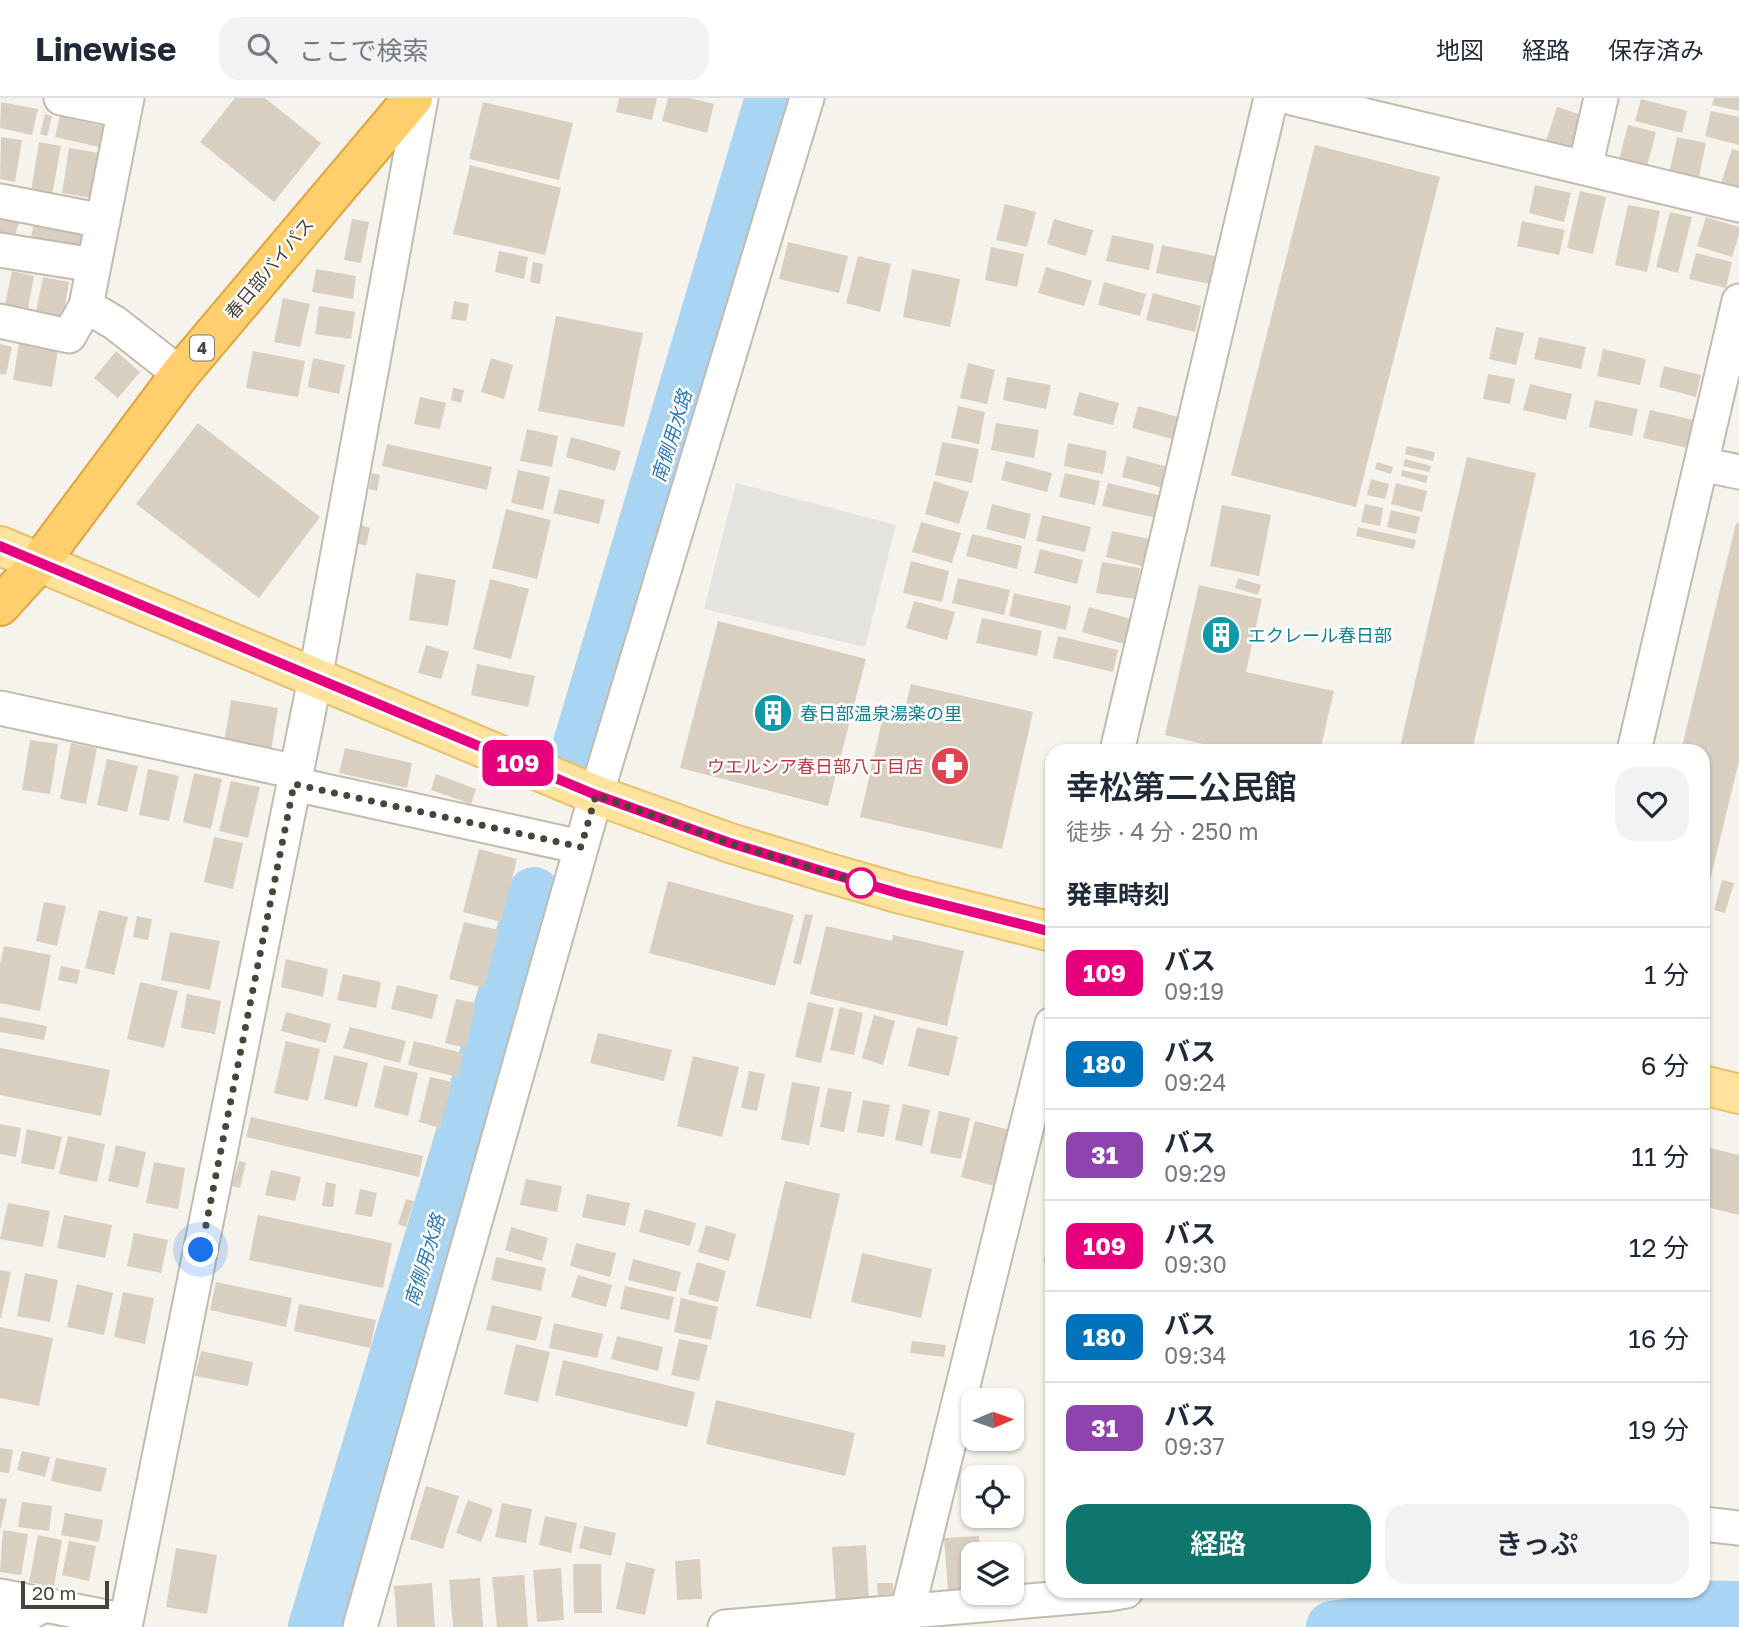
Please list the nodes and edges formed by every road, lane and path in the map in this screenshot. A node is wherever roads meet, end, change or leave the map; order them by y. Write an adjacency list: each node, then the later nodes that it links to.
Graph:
1 (61, 98): 8 (street)
2 (413, 98): 18 (highway, 春日部バイパス / 4)
3 (421, 98): 25 (street)
4 (807, 98): 30 (street)
5 (1271, 98): 27 (street)
6 (1292, 98): 9 (street)
7 (1601, 98): 9 (street)
8 (126, 105): 12 (street)
9 (1585, 168): 11 (street)
10 (0, 201): 12 (street)
11 (1739, 205)
12 (103, 221): 14 (street)
13 (0, 250): 14 (street)
14 (94, 265): 16 (street)
15 (1739, 301): 19 (street)
16 (86, 306): 17 (street); 18 (street)
17 (0, 321)
18 (180, 374): 23 (highway, 春日部バイパス / 4)
19 (1726, 414): 20 (street)
20 (1701, 464): 21 (street); 28 (street)
21 (1739, 472)
22 (0, 546): 23 (main road)
23 (38, 563): 24 (highway, 春日部バイパス / 4); 25 (main road)
24 (0, 606)
25 (315, 678): 29 (street); 30 (main road)
26 (0, 708): 29 (street)
27 (1119, 744)
28 (1636, 744)
29 (295, 778): 31 (street); 42 (street)
30 (596, 795): 31 (street); 32 (main road)
31 (581, 847): 44 (street)
32 (1045, 930)
33 (1045, 1052): 41 (street)
34 (1710, 1087): 35 (main road)
35 (1739, 1094)
36 (1710, 1525): 37 (street)
37 (1739, 1528)
38 (0, 1596): 40 (street)
39 (1066, 1598): 41 (street)
40 (43, 1605): 42 (street); 43 (street)
41 (907, 1613): 45 (street)
42 (125, 1624)
43 (6, 1627)
44 (360, 1627)
45 (725, 1627)

